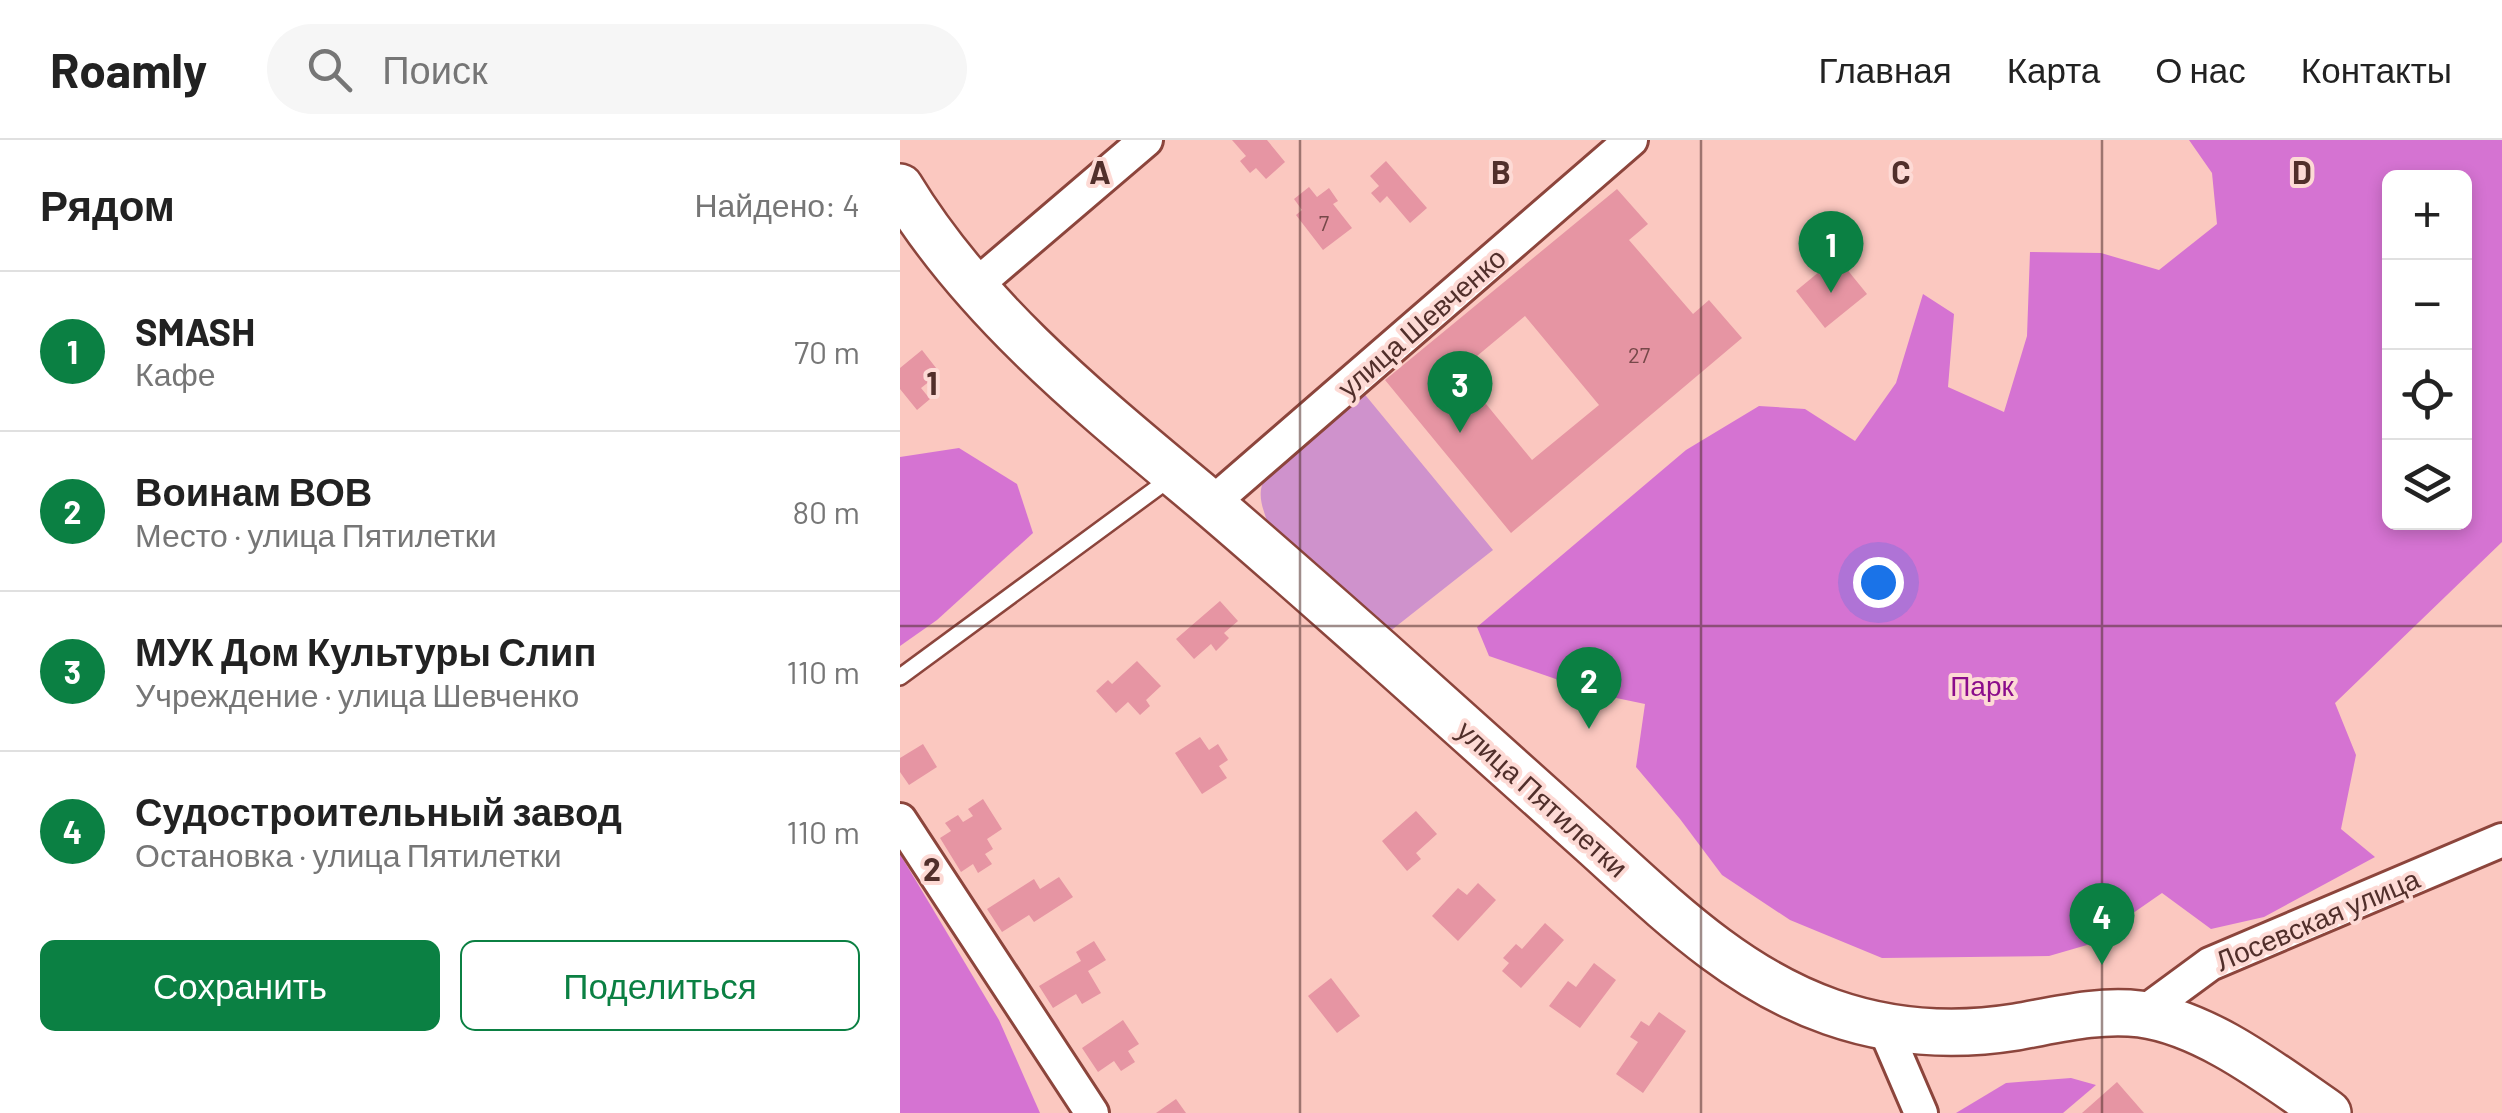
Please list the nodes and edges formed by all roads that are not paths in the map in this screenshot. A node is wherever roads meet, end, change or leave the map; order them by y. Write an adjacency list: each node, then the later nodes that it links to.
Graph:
1 (1146, 140): 4 (street)
2 (1631, 140): 6 (street, улица Шевченко)
3 (900, 188): 4 (main road, улица Пятилетки)
4 (975, 286): 5 (main road, улица Пятилетки)
5 (1175, 474): 6 (main road, улица Пятилетки); 7 (lane)
6 (1211, 504): 11 (main road, улица Пятилетки)
7 (900, 677)
8 (900, 820): 12 (street)
9 (2502, 840): 10 (street, Лосевская улица)
10 (2142, 1014): 11 (main road, улица Пятилетки); 14 (main road, улица Пятилетки)
11 (1884, 1027): 13 (street)
12 (1092, 1113)
13 (1922, 1113)
14 (2328, 1113)

